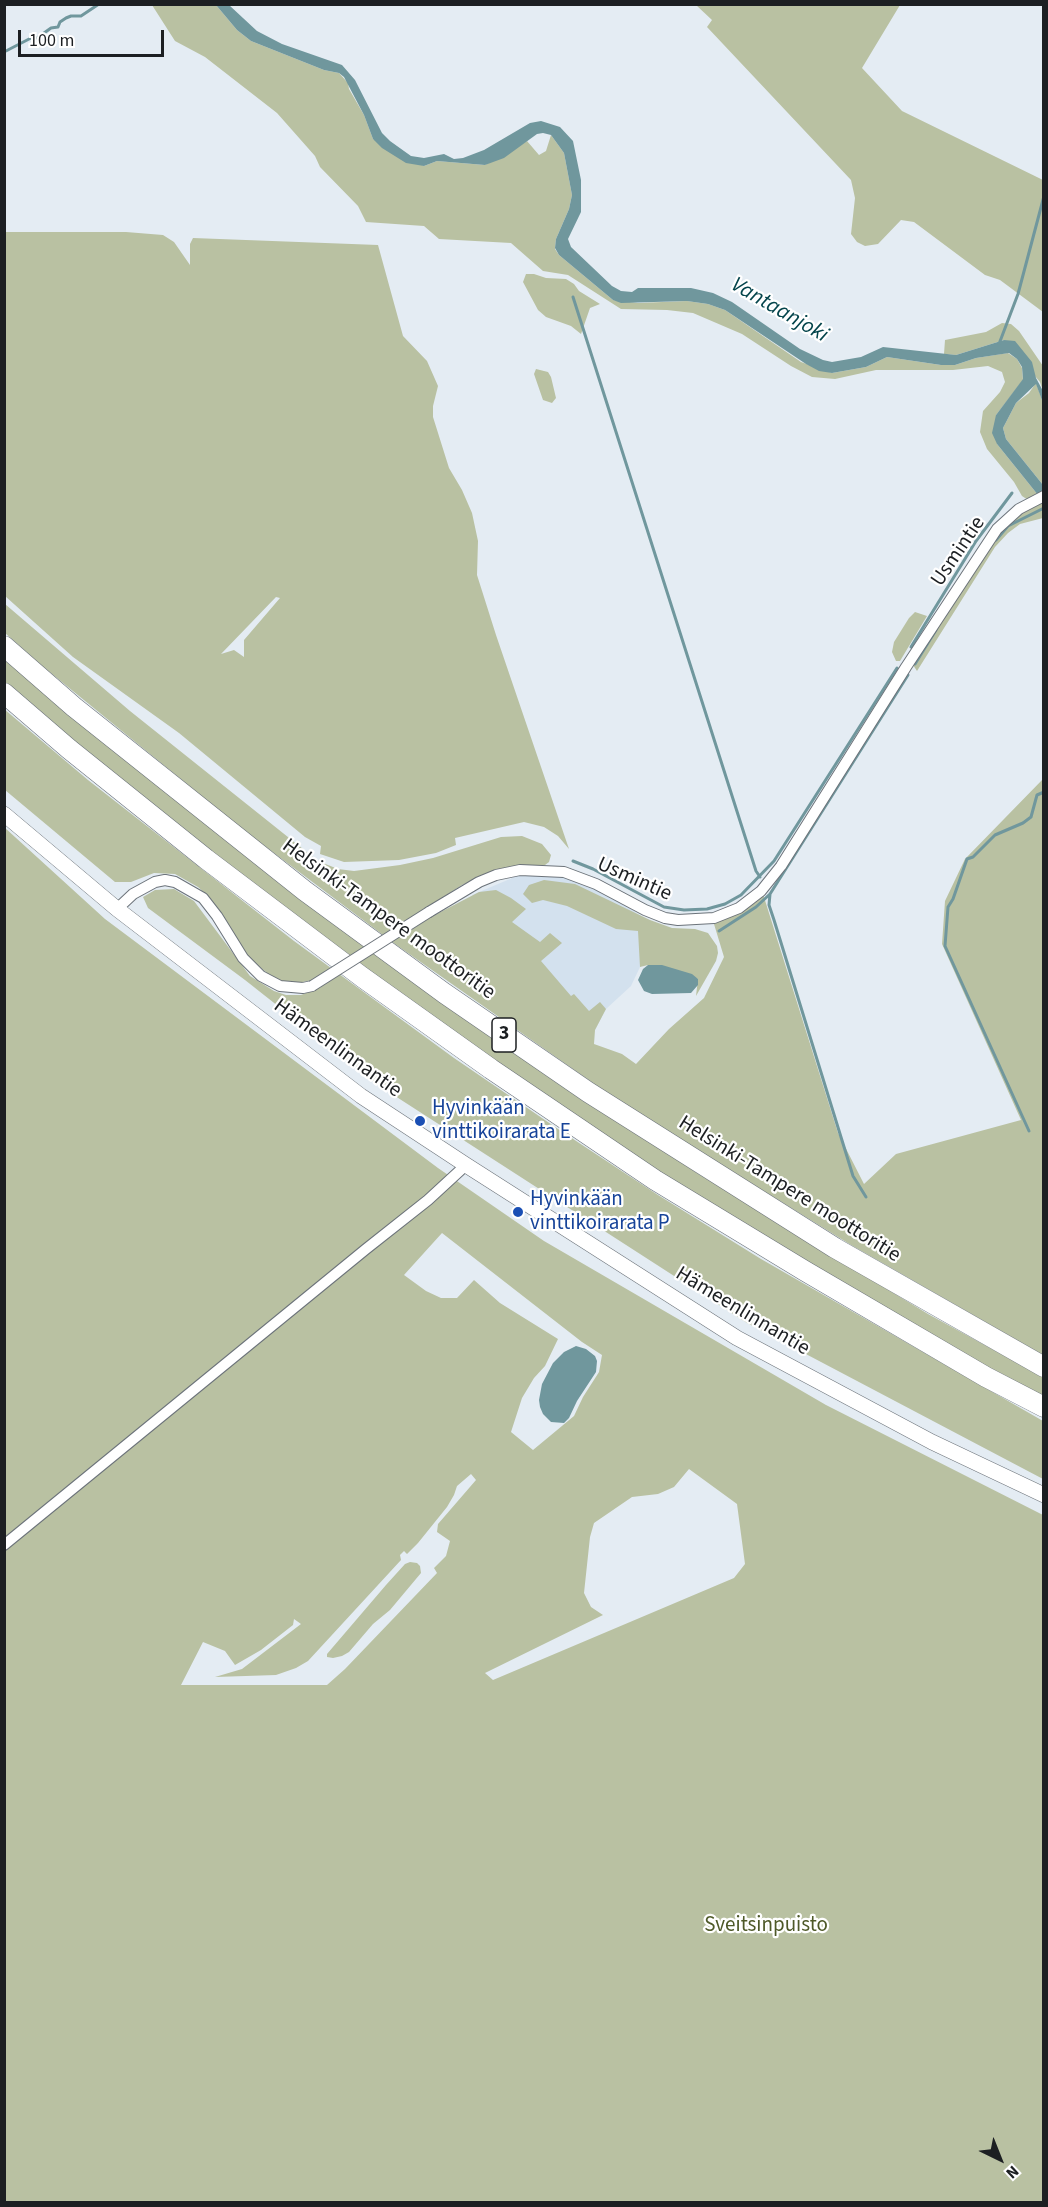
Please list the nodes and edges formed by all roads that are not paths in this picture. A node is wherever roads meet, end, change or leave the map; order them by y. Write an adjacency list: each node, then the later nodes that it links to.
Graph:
1 (1044, 496): 5 (street, Usmintie, bridge)
2 (4, 646): 7 (highway, Helsinki-Tampere moottoritie / 3)
3 (4, 693): 8 (highway, 3)
4 (4, 814): 5 (main road, Hämeenlinnantie)
5 (117, 909): 6 (main road, Hämeenlinnantie)
6 (466, 1165): 9 (main road, Hämeenlinnantie); 10 (street)
7 (1044, 1367)
8 (1044, 1407)
9 (1044, 1496)
10 (4, 1545)

